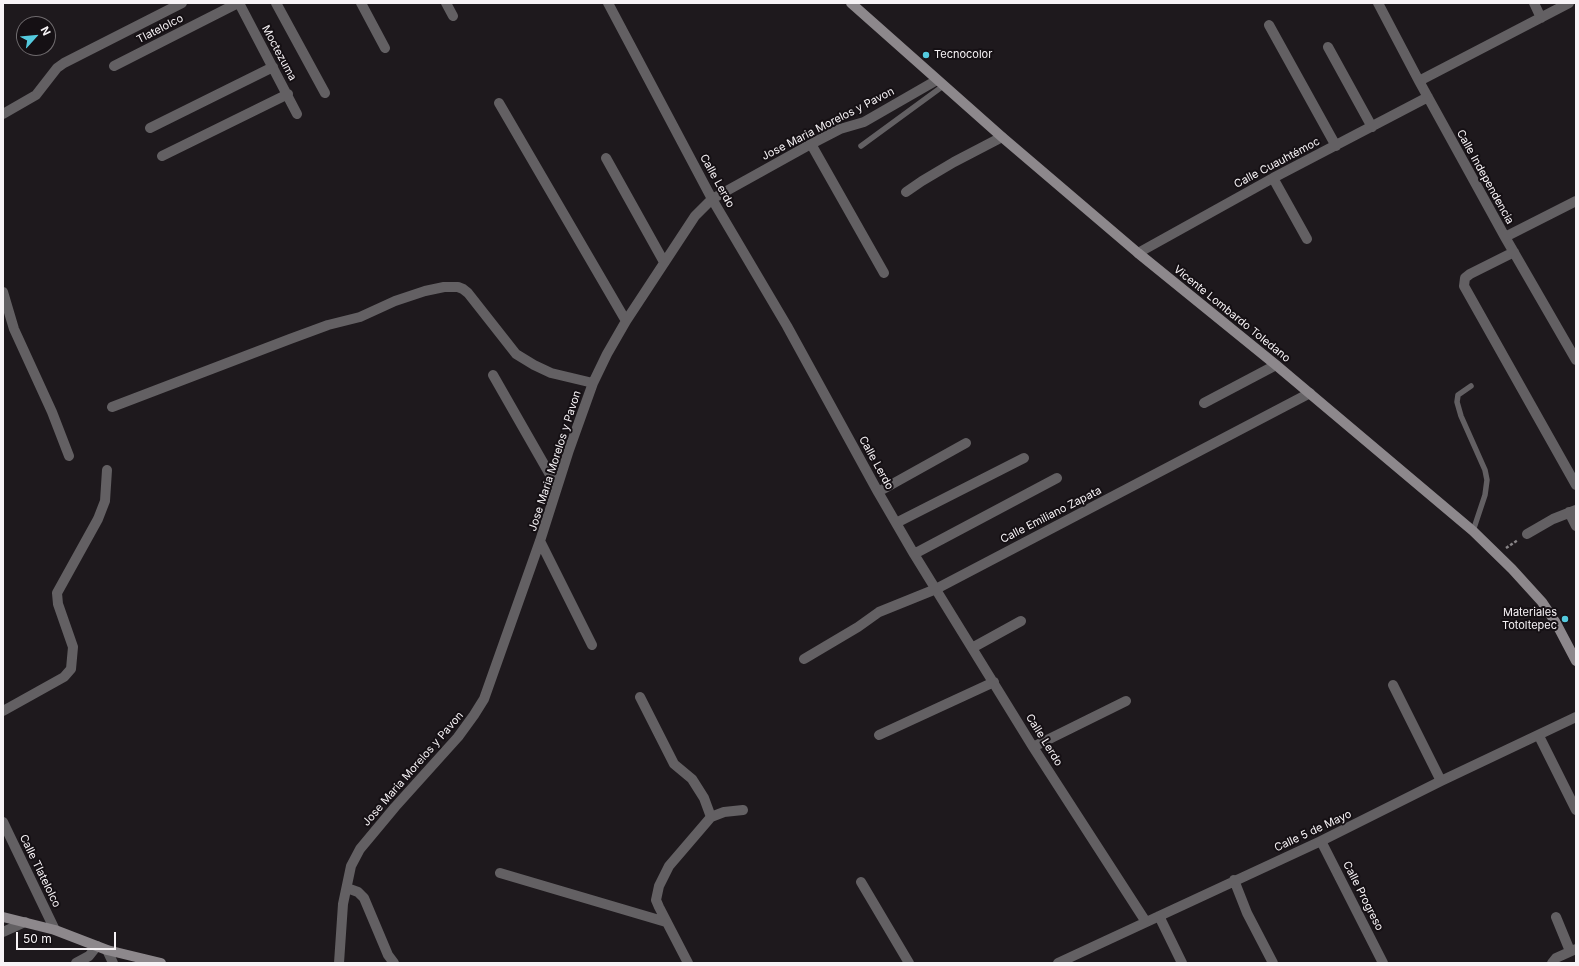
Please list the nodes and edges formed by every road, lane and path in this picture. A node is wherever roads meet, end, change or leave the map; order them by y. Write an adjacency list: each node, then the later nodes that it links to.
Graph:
1 (182, 3): 24 (street)
2 (239, 3): 16 (street, Tlatelolco); 17 (street, Moctezuma)
3 (276, 3): 20 (street)
4 (361, 3): 15 (street)
5 (446, 3): 11 (street)
6 (608, 3): 36 (street, Calle Lerdo)
7 (851, 3): 19 (main road, Vicente Lombardo Toledano)
8 (1378, 3): 18 (street, Calle Independencia)
9 (1534, 3): 12 (street)
10 (1569, 3): 12 (street)
11 (453, 16)
12 (1541, 18): 18 (street)
13 (1269, 25): 31 (street)
14 (1328, 47): 26 (street)
15 (385, 48)
16 (114, 66)
17 (273, 68): 21 (street, Moctezuma); 27 (street)
18 (1419, 81): 22 (street, Calle Independencia)
19 (940, 83): 28 (main road, Vicente Lombardo Toledano); 29 (street, Jose Maria Morelos y Pavon); 30 (lane)
20 (325, 93)
21 (288, 94): 25 (street, Moctezuma); 32 (street)
22 (1428, 97): 26 (street, Calle Cuauhtémoc); 38 (street, Calle Independencia)
23 (499, 103): 45 (street)
24 (3, 114)
25 (297, 114)
26 (1372, 127): 31 (street, Calle Cuauhtémoc)
27 (150, 128)
28 (1002, 137): 35 (street); 40 (main road, Vicente Lombardo Toledano)
29 (810, 144): 36 (street, Jose Maria Morelos y Pavon); 43 (street)
30 (861, 146)
31 (1336, 146): 34 (street, Calle Cuauhtémoc)
32 (162, 156)
33 (606, 158): 42 (street)
34 (1273, 178): 39 (street); 40 (street, Calle Cuauhtémoc)
35 (906, 192)
36 (712, 198): 42 (street, Jose Maria Morelos y Pavon); 61 (street, Calle Lerdo)
37 (1576, 201): 38 (street)
38 (1505, 237): 41 (street, Calle Independencia)
39 (1307, 239)
40 (1138, 252): 47 (main road, Vicente Lombardo Toledano)
41 (1514, 252): 46 (street, Calle Independencia); 59 (street)
42 (664, 262): 45 (street, Jose Maria Morelos y Pavon)
43 (884, 273)
44 (3, 292): 55 (street)
45 (626, 321): 49 (street, Jose Maria Morelos y Pavon)
46 (1576, 360)
47 (1276, 365): 51 (main road, Vicente Lombardo Toledano); 52 (street)
48 (493, 375): 60 (street)
49 (593, 383): 53 (street); 60 (street, Jose Maria Morelos y Pavon)
50 (1471, 386): 65 (lane)
51 (1310, 393): 65 (main road, Vicente Lombardo Toledano); 70 (street, Calle Emiliano Zapata)
52 (1204, 403)
53 (112, 407)
54 (966, 443): 61 (street)
55 (69, 456)
56 (1024, 458): 63 (street)
57 (106, 470): 80 (street)
58 (1057, 478): 68 (street)
59 (1576, 484)
60 (557, 487): 67 (street, Jose Maria Morelos y Pavon)
61 (878, 492): 63 (street, Calle Lerdo)
62 (1573, 511): 64 (street); 66 (street)
63 (896, 523): 68 (street, Calle Lerdo)
64 (1576, 526)
65 (1472, 531): 69 (main road, Vicente Lombardo Toledano)
66 (1527, 534): 69 (path)
67 (540, 541): 72 (street); 94 (street, Jose Maria Morelos y Pavon)
68 (914, 554): 70 (street, Calle Lerdo)
69 (1497, 554): 75 (main road, Vicente Lombardo Toledano)
70 (936, 589): 73 (street, Calle Lerdo); 74 (street, Calle Emiliano Zapata)
71 (1021, 621): 73 (street)
72 (592, 645)
73 (972, 648): 76 (street, Calle Lerdo)
74 (804, 659)
75 (1576, 661)
76 (994, 682): 82 (street); 84 (street, Calle Lerdo)
77 (1393, 685): 85 (street)
78 (640, 698): 88 (street)
79 (1126, 701): 84 (street)
80 (3, 711)
81 (1576, 717): 83 (street, Calle 5 de Mayo)
82 (879, 735)
83 (1539, 736): 85 (street, Calle 5 de Mayo); 87 (street)
84 (1033, 747): 100 (street, Calle Lerdo)
85 (1441, 781): 90 (street, Calle 5 de Mayo)
86 (743, 810): 88 (street)
87 (1576, 810)
88 (711, 817): 99 (street)
89 (3, 822): 101 (street, Calle Tlatelolco)
90 (1322, 840): 92 (street, Calle 5 de Mayo); 116 (street, Calle Progreso)
91 (500, 873): 99 (street)
92 (1234, 880): 95 (street, Calle 5 de Mayo); 115 (street)
93 (861, 882): 112 (street)
94 (347, 888): 109 (street, Jose Maria Morelos y Pavon); 110 (street)
95 (1158, 916): 100 (street, Calle 5 de Mayo); 114 (street)
96 (3, 917): 98 (main road)
97 (1556, 917): 105 (street)
98 (25, 922): 101 (main road); 102 (street)
99 (666, 922): 111 (street)
100 (1146, 922): 113 (street, Calle 5 de Mayo)
101 (55, 930): 103 (main road)
102 (3, 932)
103 (97, 946): 104 (main road); 106 (street)
104 (107, 950): 107 (street); 108 (main road)
105 (1573, 950): 117 (street)
106 (76, 963)
107 (113, 963)
108 (161, 963)
109 (339, 963)
110 (394, 963)
111 (688, 963)
112 (909, 963)
113 (1059, 963)
114 (1182, 963)
115 (1273, 963)
116 (1383, 963)
117 (1552, 963)

